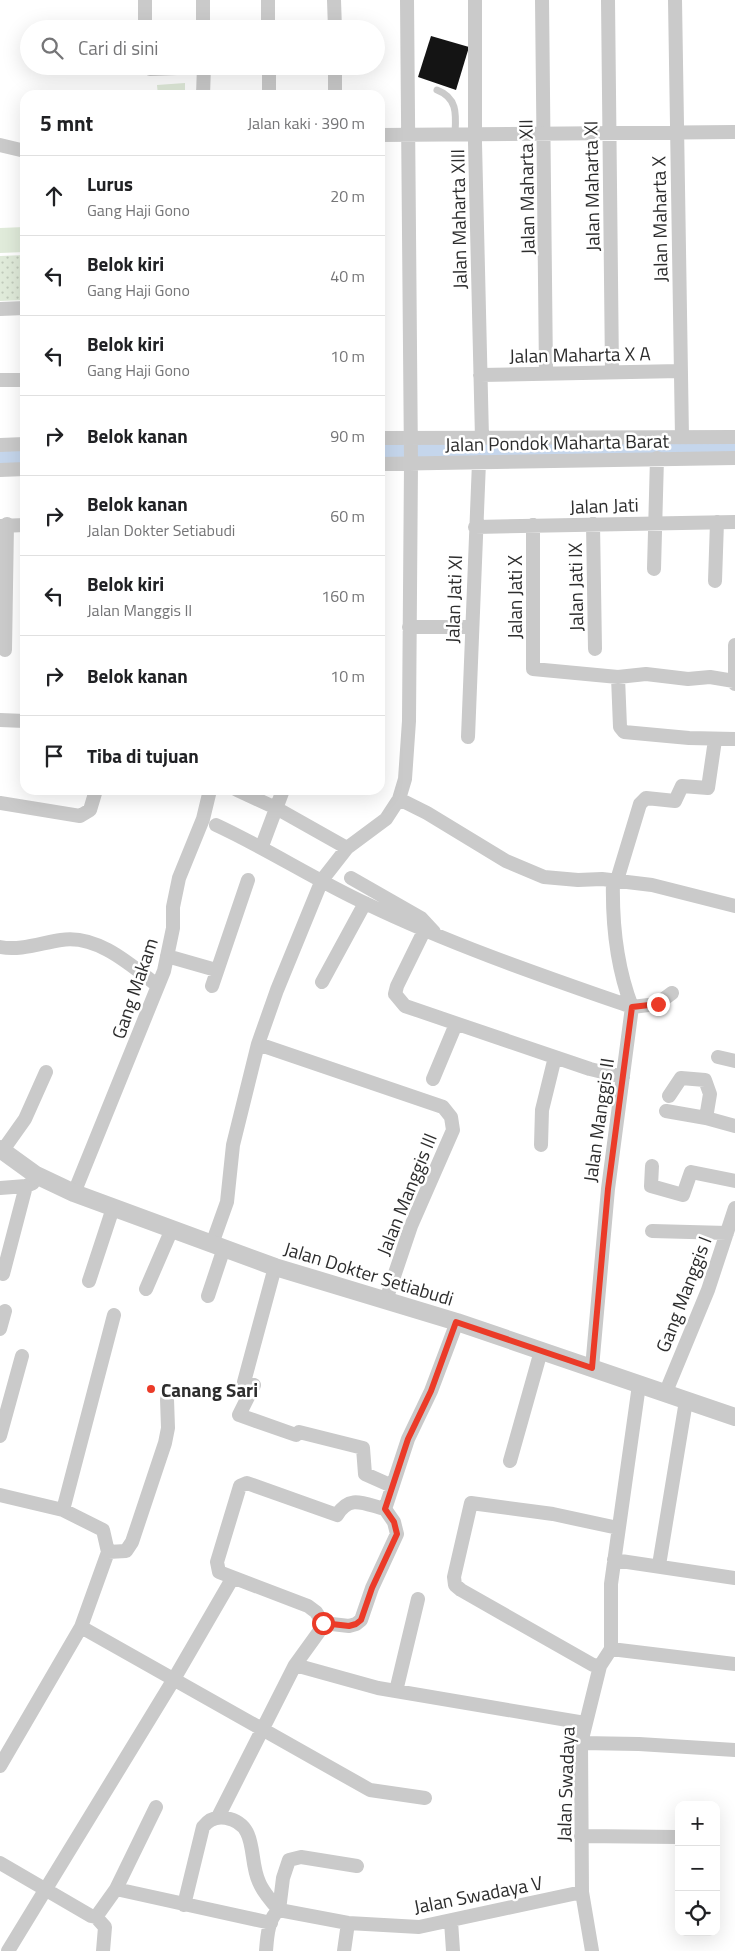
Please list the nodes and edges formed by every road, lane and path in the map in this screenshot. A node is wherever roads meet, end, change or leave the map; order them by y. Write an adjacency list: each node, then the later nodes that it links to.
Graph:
1 (144, 0): 10 (street)
2 (203, 0): 11 (street)
3 (268, 0): 12 (street)
4 (334, 0): 13 (street)
5 (407, 0): 23 (street)
6 (475, 0): 25 (street, Jalan Maharta XIII)
7 (542, 0): 28 (street, Jalan Maharta XII)
8 (608, 0): 26 (street, Jalan Maharta XI)
9 (675, 0): 22 (street, Jalan Maharta X)
10 (145, 20)
11 (204, 20)
12 (268, 20)
13 (334, 20)
14 (204, 75): 17 (street)
15 (269, 75): 18 (street)
16 (335, 75): 19 (street)
17 (203, 90)
18 (269, 90)
19 (335, 90)
20 (437, 90): 24 (lane)
21 (735, 132): 22 (street)
22 (677, 133): 26 (street); 33 (street, Jalan Maharta X)
23 (408, 134): 24 (street); 27 (street); 45 (street)
24 (456, 134): 25 (street)
25 (476, 134): 28 (street); 36 (street, Jalan Maharta XIII)
26 (609, 134): 28 (street); 34 (street, Jalan Maharta XI)
27 (385, 135)
28 (544, 135): 35 (street, Jalan Maharta XII)
29 (0, 145): 30 (street)
30 (20, 150)
31 (20, 308): 32 (street)
32 (0, 309)
33 (680, 371): 34 (street, Jalan Maharta X A); 39 (street, Jalan Maharta X)
34 (612, 372): 35 (street, Jalan Maharta X A)
35 (546, 374): 36 (street, Jalan Maharta X A)
36 (480, 375): 41 (street, Jalan Maharta XIII)
37 (0, 380): 38 (street)
38 (20, 380)
39 (682, 437): 40 (street, Jalan Pondok Maharta Barat); 41 (street, Jalan Pondok Maharta Barat)
40 (735, 437)
41 (482, 438): 45 (street, Jalan Pondok Maharta Barat)
42 (385, 440): 45 (street, Jalan Pondok Maharta Barat)
43 (20, 444): 44 (street)
44 (0, 445)
45 (411, 449): 48 (street, Jalan Pondok Maharta Barat); 49 (street, Jalan Pondok Maharta Barat); 62 (street)
46 (657, 458): 47 (street, Jalan Pondok Maharta Barat); 49 (street, Jalan Pondok Maharta Barat); 52 (street)
47 (735, 458)
48 (385, 462)
49 (479, 462): 59 (street, Jalan Jati XI)
50 (20, 469): 51 (street)
51 (0, 470)
52 (655, 522): 53 (street, Jalan Jati); 55 (street, Jalan Jati); 60 (street)
53 (717, 522): 54 (street, Jalan Jati); 61 (street)
54 (735, 522)
55 (593, 524): 57 (street, Jalan Jati); 65 (street, Jalan Jati IX)
56 (4, 525): 58 (street); 66 (street)
57 (533, 525): 59 (street, Jalan Jati); 67 (street, Jalan Jati X)
58 (20, 526)
59 (475, 527): 63 (street, Jalan Jati XI)
60 (654, 569)
61 (716, 581)
62 (409, 627): 63 (street); 78 (street)
63 (471, 627): 71 (street, Jalan Jati XI)
64 (735, 645): 68 (street)
65 (595, 649)
66 (6, 650)
67 (618, 677): 68 (street); 73 (street)
68 (735, 683)
69 (0, 720): 70 (street)
70 (20, 721)
71 (468, 738)
72 (735, 739): 73 (street)
73 (715, 740): 87 (street, Jalan Manggis II)
74 (94, 795): 79 (street)
75 (209, 795): 93 (street, Gang Makam)
76 (248, 795): 80 (street)
77 (281, 795): 80 (street)
78 (399, 798): 83 (street); 87 (street)
79 (0, 803)
80 (276, 808): 82 (street); 83 (street)
81 (216, 825): 82 (street)
82 (262, 846): 86 (street)
83 (347, 848): 86 (street)
84 (352, 878): 91 (street)
85 (248, 880): 94 (street)
86 (322, 880): 88 (street); 101 (street)
87 (615, 880): 89 (street); 99 (street, Jalan Manggis II)
88 (365, 904): 90 (street); 95 (street)
89 (735, 906)
90 (424, 930): 91 (street); 100 (street)
91 (438, 936): 99 (street)
92 (0, 947): 96 (street)
93 (167, 956): 94 (street); 96 (street, Gang Makam)
94 (216, 970): 97 (street)
95 (322, 982)
96 (158, 986): 118 (street, Gang Makam)
97 (212, 986)
98 (672, 993): 99 (street)
99 (632, 1007): 106 (street, Jalan Manggis II)
100 (456, 1024): 102 (street); 107 (street)
101 (258, 1044): 124 (street); 130 (street, Jalan Manggis III)
102 (555, 1057): 106 (street); 112 (street)
103 (718, 1057): 104 (street)
104 (735, 1061)
105 (46, 1072): 113 (street)
106 (623, 1077): 137 (street, Jalan Manggis II)
107 (433, 1079)
108 (669, 1096): 110 (street)
109 (666, 1111): 110 (street)
110 (706, 1118): 111 (street)
111 (735, 1126)
112 (541, 1145)
113 (2, 1150): 115 (street, Jalan Dokter Setiabudi)
114 (652, 1166): 116 (street)
115 (31, 1181): 117 (street); 118 (street, Jalan Dokter Setiabudi); 126 (street)
116 (735, 1181)
117 (0, 1188)
118 (74, 1193): 119 (street, Jalan Dokter Setiabudi)
119 (112, 1208): 121 (street, Jalan Dokter Setiabudi); 127 (street)
120 (735, 1208): 123 (street, Gang Manggis I)
121 (172, 1229): 124 (street, Jalan Dokter Setiabudi); 128 (street)
122 (652, 1231): 123 (street)
123 (727, 1233): 139 (street, Gang Manggis I)
124 (218, 1246): 125 (street, Jalan Dokter Setiabudi); 129 (street)
125 (275, 1267): 130 (street, Jalan Dokter Setiabudi); 146 (street)
126 (3, 1274)
127 (89, 1281)
128 (146, 1289)
129 (208, 1296)
130 (386, 1300): 133 (street, Jalan Dokter Setiabudi)
131 (6, 1311): 134 (street)
132 (114, 1315): 149 (street)
133 (456, 1322): 135 (street, Jalan Dokter Setiabudi); 146 (street)
134 (0, 1329)
135 (541, 1351): 137 (street, Jalan Dokter Setiabudi); 145 (street)
136 (22, 1356): 140 (street)
137 (592, 1368): 138 (street, Jalan Dokter Setiabudi)
138 (639, 1385): 139 (street, Jalan Dokter Setiabudi); 150 (street)
139 (665, 1394): 142 (street, Jalan Dokter Setiabudi)
140 (5, 1398): 144 (street)
141 (167, 1400): 151 (street)
142 (686, 1401): 143 (street, Jalan Dokter Setiabudi); 153 (street)
143 (735, 1417)
144 (0, 1436)
145 (510, 1461)
146 (392, 1486): 148 (street)
147 (0, 1494): 149 (street)
148 (385, 1509): 155 (street); 157 (street)
149 (63, 1510): 151 (street)
150 (618, 1528): 152 (street); 162 (street)
151 (108, 1552): 158 (street)
152 (614, 1560): 153 (street); 159 (street)
153 (659, 1565): 154 (street)
154 (735, 1578)
155 (232, 1579): 157 (street); 163 (street)
156 (418, 1599): 164 (street)
157 (323, 1623): 161 (street)
158 (81, 1628): 163 (street); 169 (street)
159 (611, 1649): 160 (street); 162 (street, Jalan Swadaya)
160 (735, 1664)
161 (295, 1665): 164 (street); 166 (street)
162 (600, 1666): 165 (street, Jalan Swadaya)
163 (174, 1679): 166 (street); 177 (street)
164 (396, 1691): 165 (street)
165 (585, 1723): 167 (street, Jalan Swadaya)
166 (261, 1729): 170 (street); 172 (street)
167 (582, 1743): 168 (street); 173 (street, Jalan Swadaya)
168 (735, 1750)
169 (0, 1766)
170 (425, 1798)
171 (156, 1807): 178 (street)
172 (218, 1817): 180 (street); 181 (street)
173 (581, 1836): 174 (street); 179 (street, Jalan Swadaya)
174 (675, 1837)
175 (0, 1862): 177 (street)
176 (358, 1866): 181 (street)
177 (44, 1888): 182 (street); 186 (street)
178 (116, 1889): 180 (street); 182 (street)
179 (582, 1892): 183 (street, Jalan Swadaya V); 191 (street, Jalan Swadaya)
180 (184, 1905): 184 (street)
181 (278, 1910): 184 (street); 185 (street, Jalan Swadaya V)
182 (96, 1917): 187 (street)
183 (451, 1920): 185 (street, Jalan Swadaya V); 190 (street)
184 (271, 1923): 188 (street)
185 (348, 1923): 189 (street)
186 (8, 1951)
187 (103, 1951)
188 (266, 1951)
189 (344, 1951)
190 (453, 1951)
191 (592, 1951)

